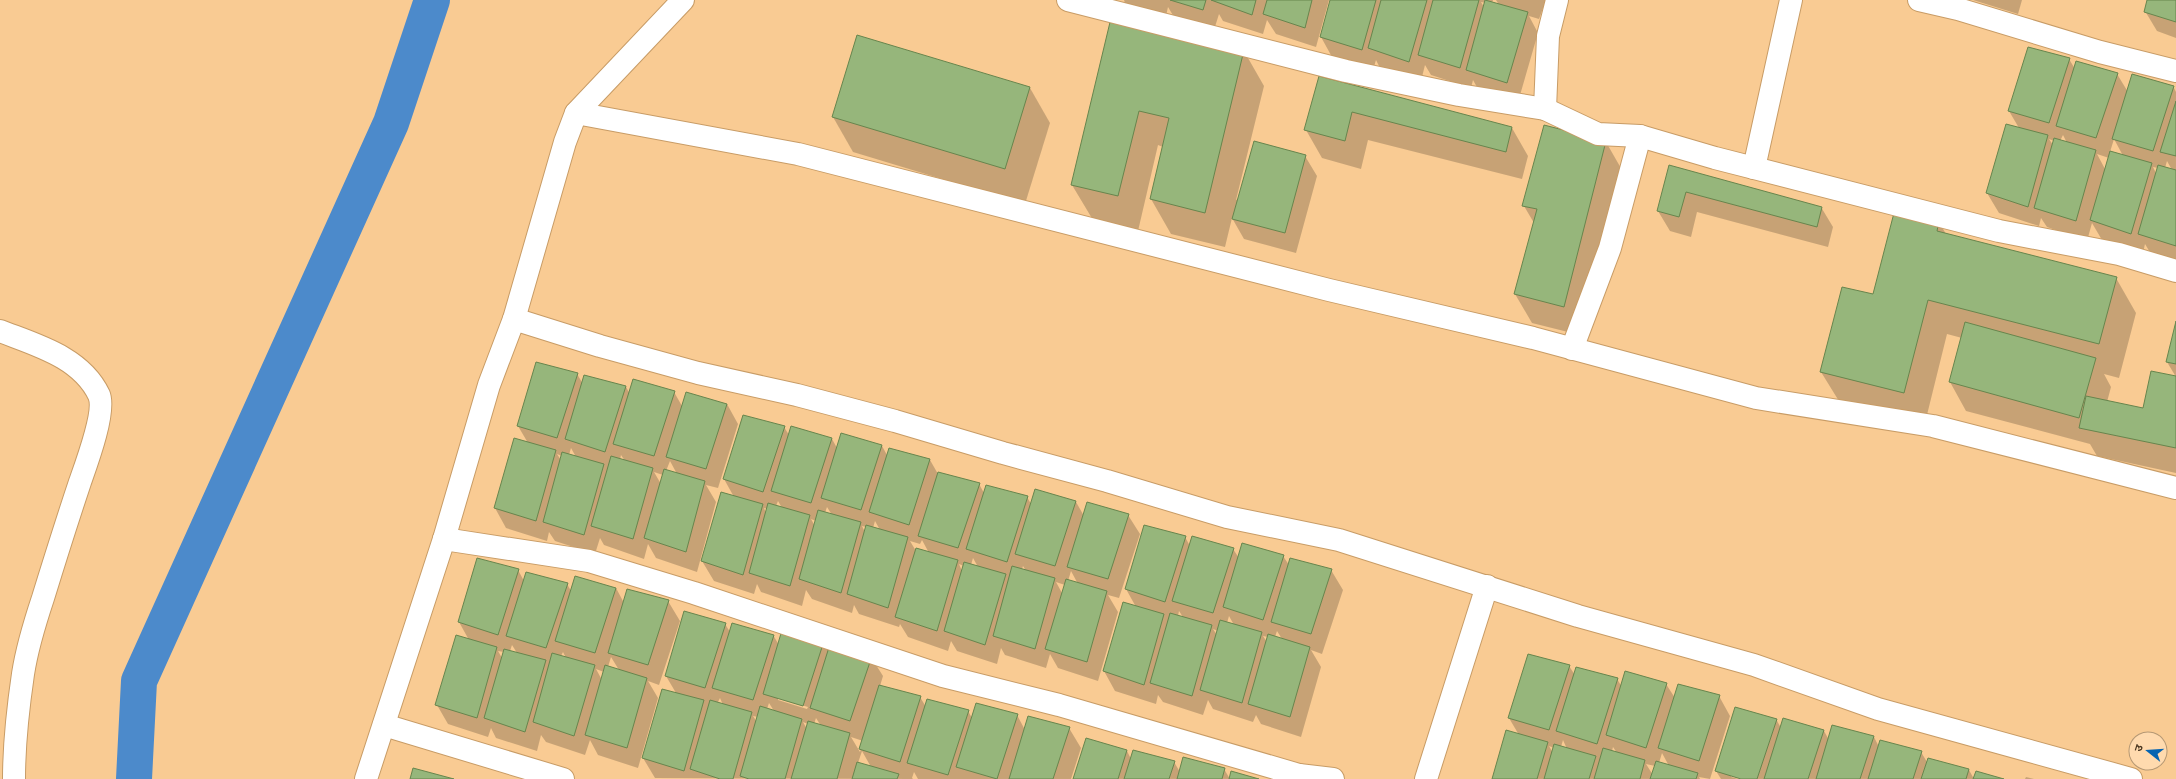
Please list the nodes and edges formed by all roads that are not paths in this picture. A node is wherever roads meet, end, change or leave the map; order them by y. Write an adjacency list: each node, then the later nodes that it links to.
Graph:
1 (683, 0): 8 (street)
2 (1068, 0): 7 (street)
3 (1557, 0): 7 (street)
4 (1791, 0): 10 (street)
5 (1919, 0): 6 (street)
6 (2176, 71)
7 (1545, 109): 9 (street)
8 (576, 112): 12 (street); 14 (street)
9 (1640, 136): 10 (street); 14 (street)
10 (1754, 168): 11 (street)
11 (2176, 271)
12 (514, 319): 16 (street); 17 (street)
13 (0, 331): 20 (street)
14 (1572, 348): 15 (street)
15 (2176, 488)
16 (444, 539): 18 (street); 19 (street)
17 (1487, 586): 24 (street); 25 (street)
18 (384, 725): 21 (street); 22 (street)
19 (1298, 777): 23 (street)
20 (14, 779)
21 (366, 779)
22 (562, 779)
23 (1333, 779)
24 (1426, 779)
25 (2130, 779)

